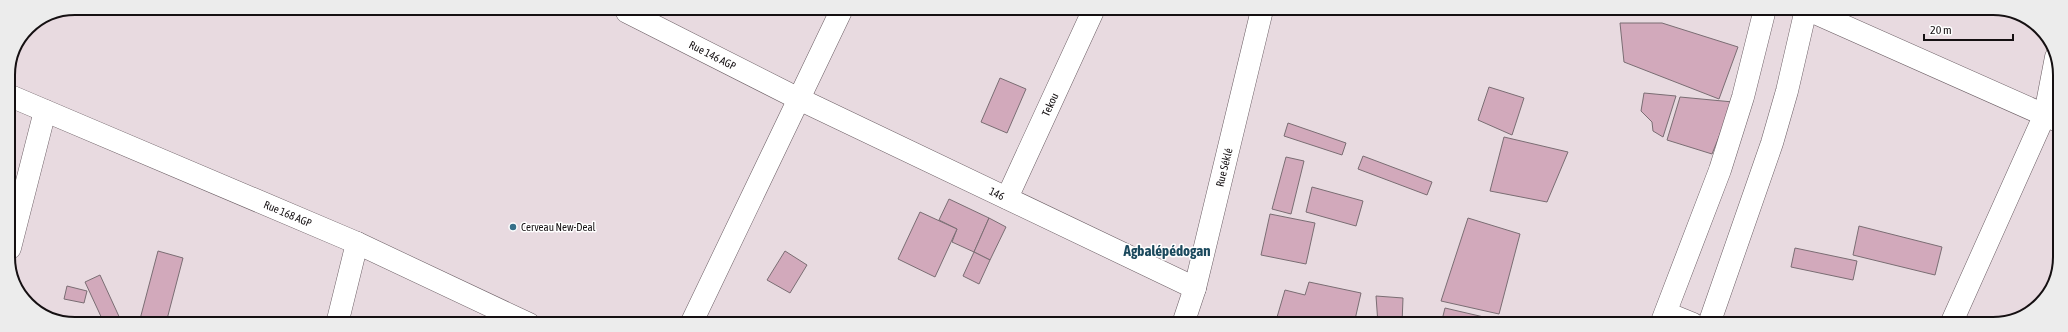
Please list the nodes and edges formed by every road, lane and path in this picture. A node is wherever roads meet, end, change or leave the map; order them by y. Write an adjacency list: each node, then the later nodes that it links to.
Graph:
1 (633, 15): 9 (street, Rue 146 AGP)
2 (839, 15): 9 (street)
3 (1091, 15): 13 (street, Tekou)
4 (1261, 15): 16 (street, Rue Séklé)
5 (1764, 15): 21 (street)
6 (1805, 15): 22 (street)
7 (1820, 15): 12 (street)
8 (15, 98): 11 (street, Rue 168 AGP)
9 (799, 98): 13 (street, 146); 19 (street)
10 (2053, 103): 12 (street)
11 (45, 111): 14 (street); 15 (street, Rue 168 AGP)
12 (2052, 118): 23 (street)
13 (1007, 198): 16 (street, 146)
14 (15, 228)
15 (356, 242): 17 (street); 18 (street, Rue 168 AGP)
16 (1195, 288): 20 (street, Rue Séklé)
17 (339, 317)
18 (514, 317)
19 (694, 317)
20 (1185, 317)
21 (1663, 317)
22 (1711, 317)
23 (1954, 317)

